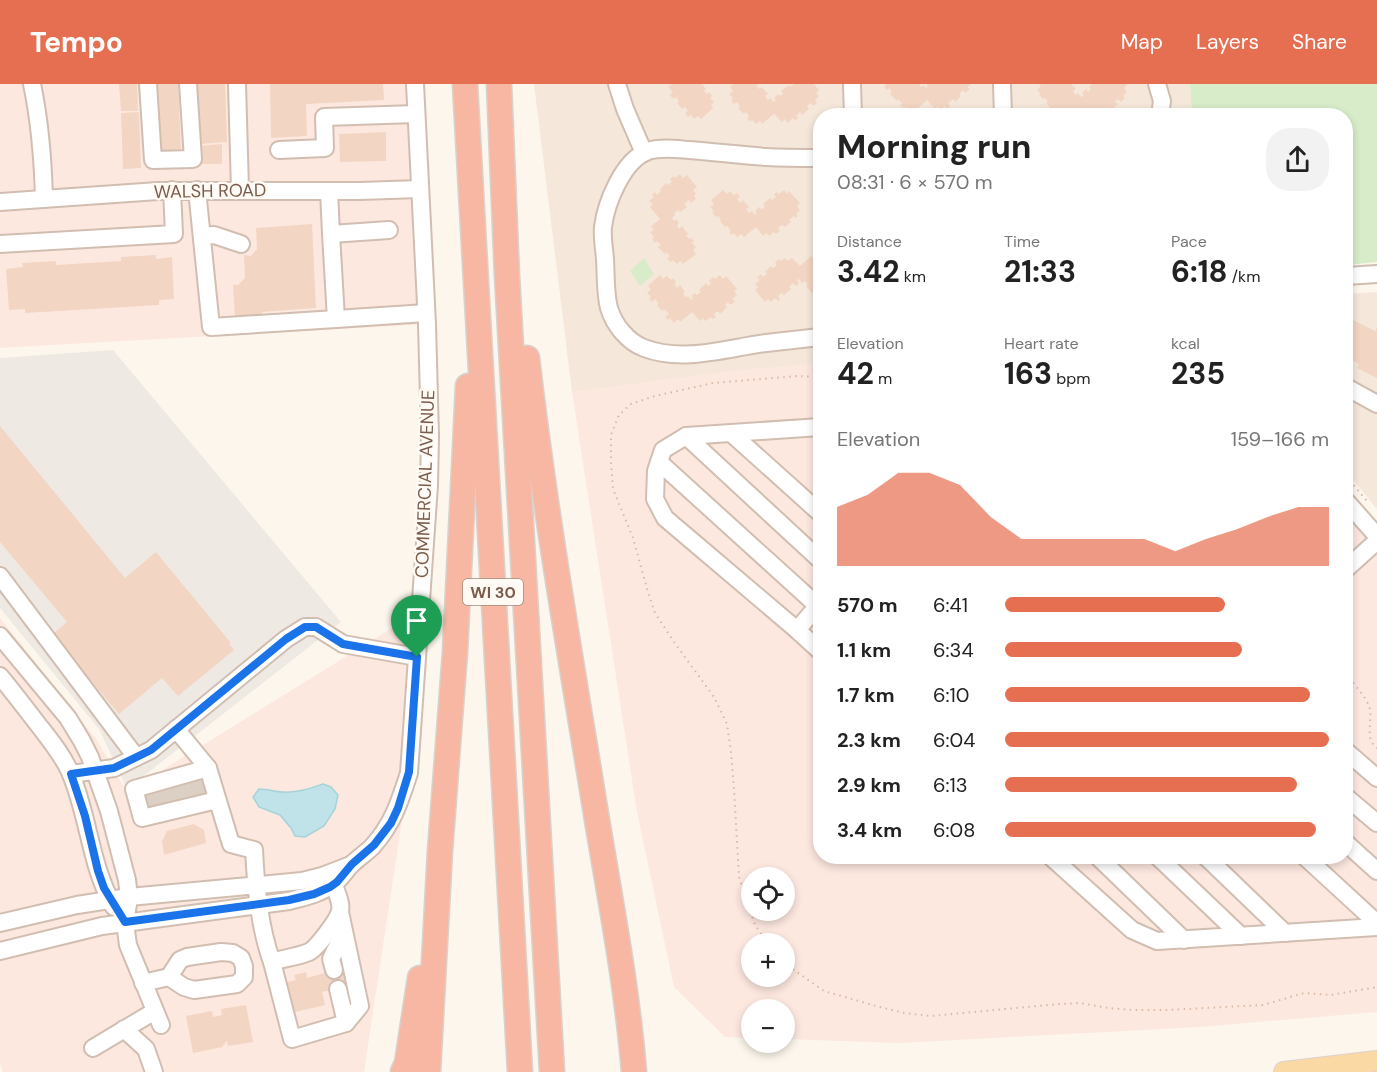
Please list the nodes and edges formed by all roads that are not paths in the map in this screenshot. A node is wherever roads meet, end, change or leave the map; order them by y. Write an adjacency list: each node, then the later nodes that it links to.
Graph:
1 (32, 84): 26 (street)
2 (148, 84): 3 (street)
3 (188, 84)
4 (237, 84): 24 (street)
5 (415, 84): 16 (street, COMMERCIAL AVENUE)
6 (465, 84): 15 (highway, WI 30)
7 (499, 84): 18 (highway, WI 30)
8 (618, 84): 19 (street)
9 (852, 84): 12 (street)
10 (1002, 84): 13 (street)
11 (1157, 84): 14 (street)
12 (853, 108)
13 (1003, 108)
14 (1161, 108)
15 (467, 112): 67 (highway); 102 (highway, WI 30)
16 (416, 114): 17 (street); 21 (street, COMMERCIAL AVENUE)
17 (279, 150)
18 (502, 153): 96 (highway); 103 (highway, WI 30)
19 (644, 153): 20 (street); 37 (street)
20 (813, 158)
21 (420, 189): 25 (street, WALSH ROAD); 35 (street, COMMERCIAL AVENUE)
22 (172, 190): 23 (street, WALSH ROAD); 26 (street, WALSH ROAD); 31 (street)
23 (197, 190): 24 (street, WALSH ROAD); 30 (street)
24 (240, 190): 25 (street, WALSH ROAD)
25 (329, 191): 29 (street)
26 (44, 199): 27 (street, WALSH ROAD)
27 (0, 202)
28 (389, 230): 29 (street)
29 (331, 234): 36 (street)
30 (202, 236): 32 (street); 36 (street)
31 (0, 244)
32 (241, 244)
33 (1377, 274): 34 (street)
34 (1353, 276)
35 (426, 313): 36 (street); 56 (street, COMMERCIAL AVENUE)
36 (336, 320)
37 (813, 338)
38 (1353, 391): 39 (street)
39 (1377, 404)
40 (813, 427): 41 (street)
41 (731, 433): 42 (street); 44 (street)
42 (686, 436): 43 (street); 48 (street)
43 (659, 462): 51 (street); 53 (street)
44 (813, 507)
45 (1353, 509): 46 (street)
46 (1377, 536)
47 (1377, 541): 49 (street)
48 (813, 554)
49 (1353, 563)
50 (0, 576): 59 (street)
51 (813, 599)
52 (813, 613): 53 (street)
53 (797, 630): 55 (street)
54 (0, 636): 61 (street)
55 (813, 645)
56 (417, 657): 58 (street); 68 (street, COMMERCIAL AVENUE)
57 (0, 676): 62 (street)
58 (176, 729): 59 (street); 76 (street)
59 (136, 757): 61 (street)
60 (1353, 757): 63 (street)
61 (95, 770): 62 (street); 77 (street)
62 (71, 774): 78 (street)
63 (1377, 778)
64 (1353, 803): 65 (street)
65 (1377, 823)
66 (1353, 849): 74 (street)
67 (440, 851): 100 (highway); 101 (highway)
68 (352, 864): 75 (street, COMMERCIAL AVENUE); 76 (street, COMMERCIAL AVENUE)
69 (1058, 864): 87 (street)
70 (1105, 864): 87 (street)
71 (1164, 864): 86 (street)
72 (1213, 864): 85 (street)
73 (1312, 864): 83 (street)
74 (1377, 871)
75 (334, 884): 79 (street, COMMERCIAL AVENUE); 80 (street)
76 (256, 886): 77 (street, COMMERCIAL AVENUE); 79 (street)
77 (129, 897): 78 (street, COMMERCIAL AVENUE); 81 (street)
78 (110, 900): 81 (street); 82 (street, COMMERCIAL AVENUE)
79 (259, 904): 81 (street, COMMERCIAL AVENUE); 89 (street)
80 (340, 912): 84 (street); 89 (street)
81 (125, 922): 88 (street, COMMERCIAL AVENUE); 92 (street)
82 (0, 923)
83 (1377, 925): 85 (street)
84 (344, 932): 90 (street); 94 (street)
85 (1285, 933): 86 (street)
86 (1241, 936): 87 (street)
87 (1184, 940)
88 (0, 951)
89 (272, 962): 94 (street)
90 (334, 970)
91 (168, 977): 92 (street)
92 (143, 983): 95 (street)
93 (338, 989): 94 (street)
94 (346, 1023)
95 (124, 1029): 97 (street); 99 (street)
96 (630, 1031): 104 (highway); 105 (highway)
97 (93, 1048)
98 (1377, 1061): 106 (main road)
99 (154, 1072)
100 (403, 1072)
101 (428, 1072)
102 (520, 1072)
103 (552, 1072)
104 (634, 1072)
105 (647, 1072)
106 (1284, 1072)

